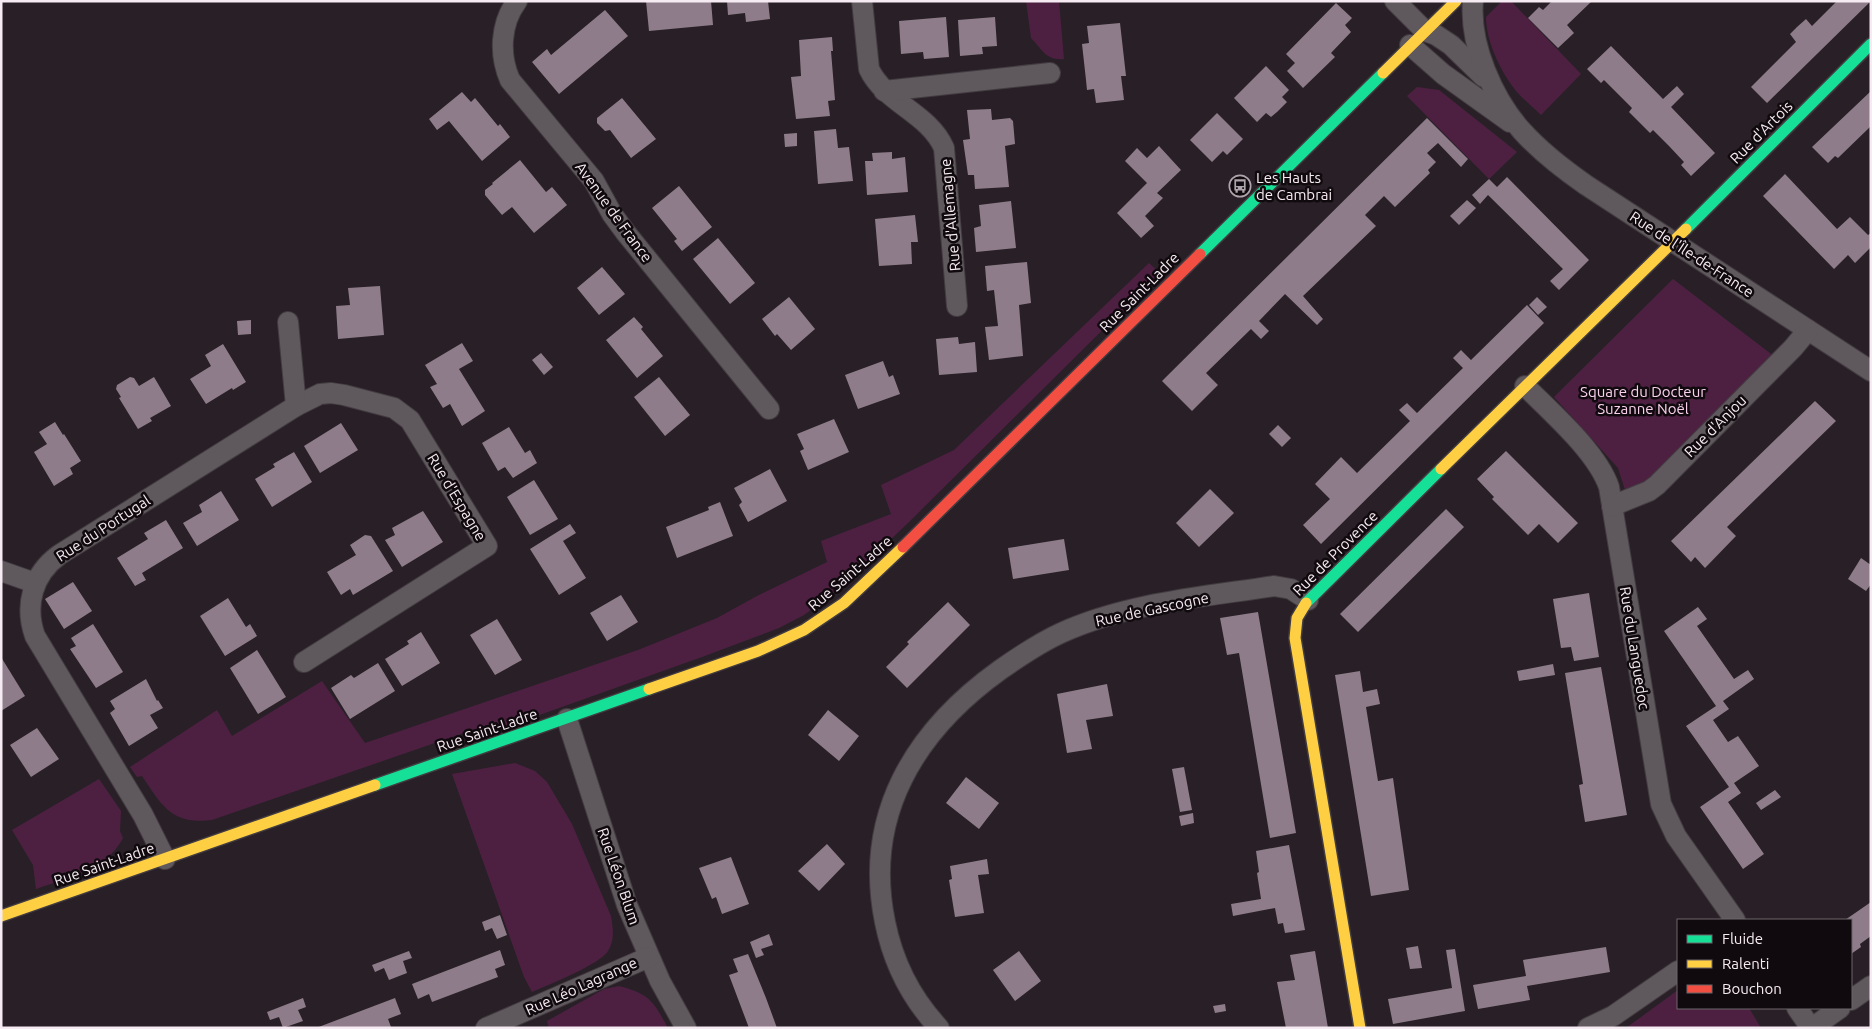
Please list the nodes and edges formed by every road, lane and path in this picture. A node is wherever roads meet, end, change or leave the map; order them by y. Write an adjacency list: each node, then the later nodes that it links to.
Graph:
1 (517, 1): 20 (street, Avenue de France)
2 (862, 1): 11 (street, Rue d'Allemagne)
3 (1395, 1): 6 (street)
4 (1456, 1): 6 (street, Rue Saint-Ladre)
5 (1473, 1): 10 (street, Rue de l'Île-de-France)
6 (1425, 31): 8 (street, Rue Saint-Ladre); 10 (street, Rue de l'Île-de-France)
7 (1871, 44): 13 (street, Rue d'Artois)
8 (1410, 45): 12 (street, Rue de l'Île-de-France); 26 (street, Rue Saint-Ladre)
9 (1050, 73): 11 (street)
10 (1493, 86): 12 (street, Rue de l'Île-de-France)
11 (884, 91): 14 (street, Rue d'Allemagne)
12 (1520, 129): 13 (street, Rue de l'Île-de-France)
13 (1673, 242): 16 (street, Rue de l'Île-de-France); 18 (street, Rue de Provence)
14 (957, 306)
15 (288, 322): 19 (street)
16 (1808, 330): 17 (street, Rue de l'Île-de-France); 21 (street, Rue d'Anjou)
17 (1871, 372)
18 (1526, 386): 21 (street, Rue du Languedoc); 24 (street, Rue de Provence)
19 (296, 406): 23 (street, Rue du Portugal); 25 (street, Rue d'Espagne)
20 (769, 409)
21 (1612, 506): 29 (street, Rue du Languedoc)
22 (1, 571): 23 (street)
23 (35, 583): 27 (street, Rue du Portugal)
24 (1308, 600): 38 (street, Rue de Gascogne); 39 (street, Rue de Provence)
25 (304, 662)
26 (567, 718): 27 (street, Rue Saint-Ladre); 30 (street, Rue Léon Blum)
27 (165, 859): 28 (street, Rue Saint-Ladre)
28 (1, 916)
29 (1734, 919)
30 (649, 957): 36 (street, Rue Léo Lagrange); 37 (street, Rue Léon Blum)
31 (1677, 971): 40 (street)
32 (1871, 986): 33 (street)
33 (1852, 999)
34 (1798, 1009): 41 (street)
35 (1839, 1009): 41 (street)
36 (486, 1028)
37 (686, 1028)
38 (939, 1028)
39 (1360, 1028)
40 (1588, 1028)
41 (1811, 1028)

